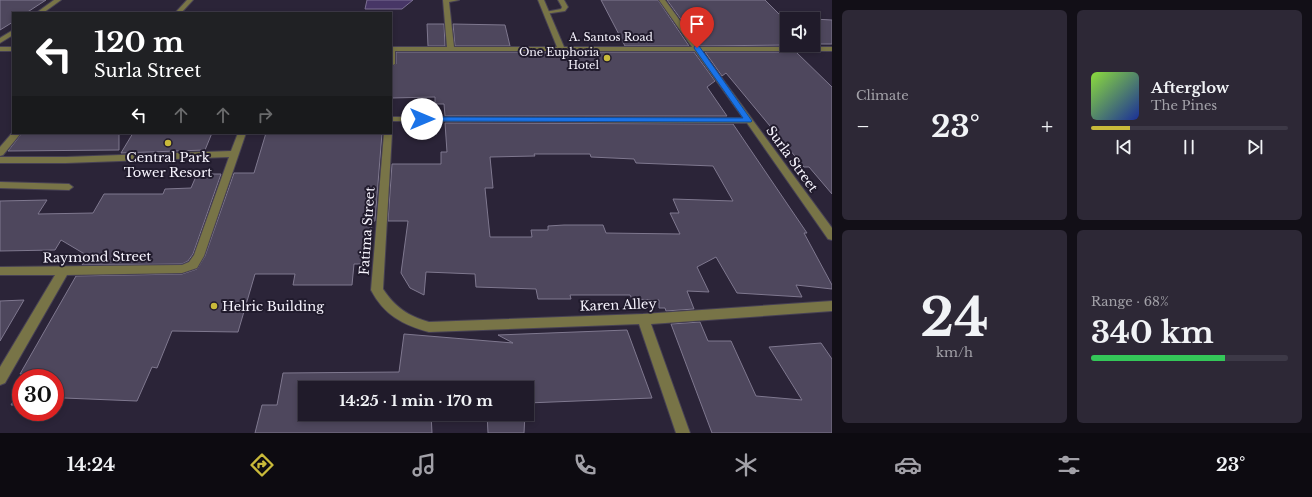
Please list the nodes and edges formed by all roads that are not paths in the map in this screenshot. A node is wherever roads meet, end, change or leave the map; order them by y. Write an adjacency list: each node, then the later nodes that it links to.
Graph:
1 (58, 0): 8 (street)
2 (190, 0): 9 (street)
3 (446, 0): 4 (street); 13 (street)
4 (456, 0)
5 (541, 0): 10 (street)
6 (561, 0): 10 (lane)
7 (662, 0): 15 (street, Surla Street)
8 (41, 12)
9 (179, 12)
10 (547, 13): 14 (street)
11 (12, 33): 12 (street)
12 (0, 41)
13 (451, 48): 14 (street, A. Santos Road); 18 (street, A. Santos Road)
14 (561, 48): 15 (street, A. Santos Road)
15 (697, 48): 19 (street, A. Santos Road); 22 (street, Surla Street)
16 (0, 49): 17 (street)
17 (12, 49)
18 (392, 49)
19 (828, 49): 20 (street)
20 (832, 57)
21 (392, 119): 22 (street)
22 (748, 121): 31 (street, Surla Street)
23 (16, 134): 26 (street)
24 (242, 134): 27 (street)
25 (388, 134): 36 (street, Fatima Street)
26 (0, 153)
27 (235, 154): 28 (street); 33 (street, Raymond Street)
28 (0, 160)
29 (0, 184): 30 (lane)
30 (69, 187)
31 (832, 236)
32 (0, 271): 33 (street, Raymond Street)
33 (63, 271): 37 (street)
34 (832, 306): 35 (street, Karen Alley)
35 (643, 319): 36 (street, Karen Alley); 38 (street)
36 (405, 320)
37 (0, 378)
38 (683, 433)

